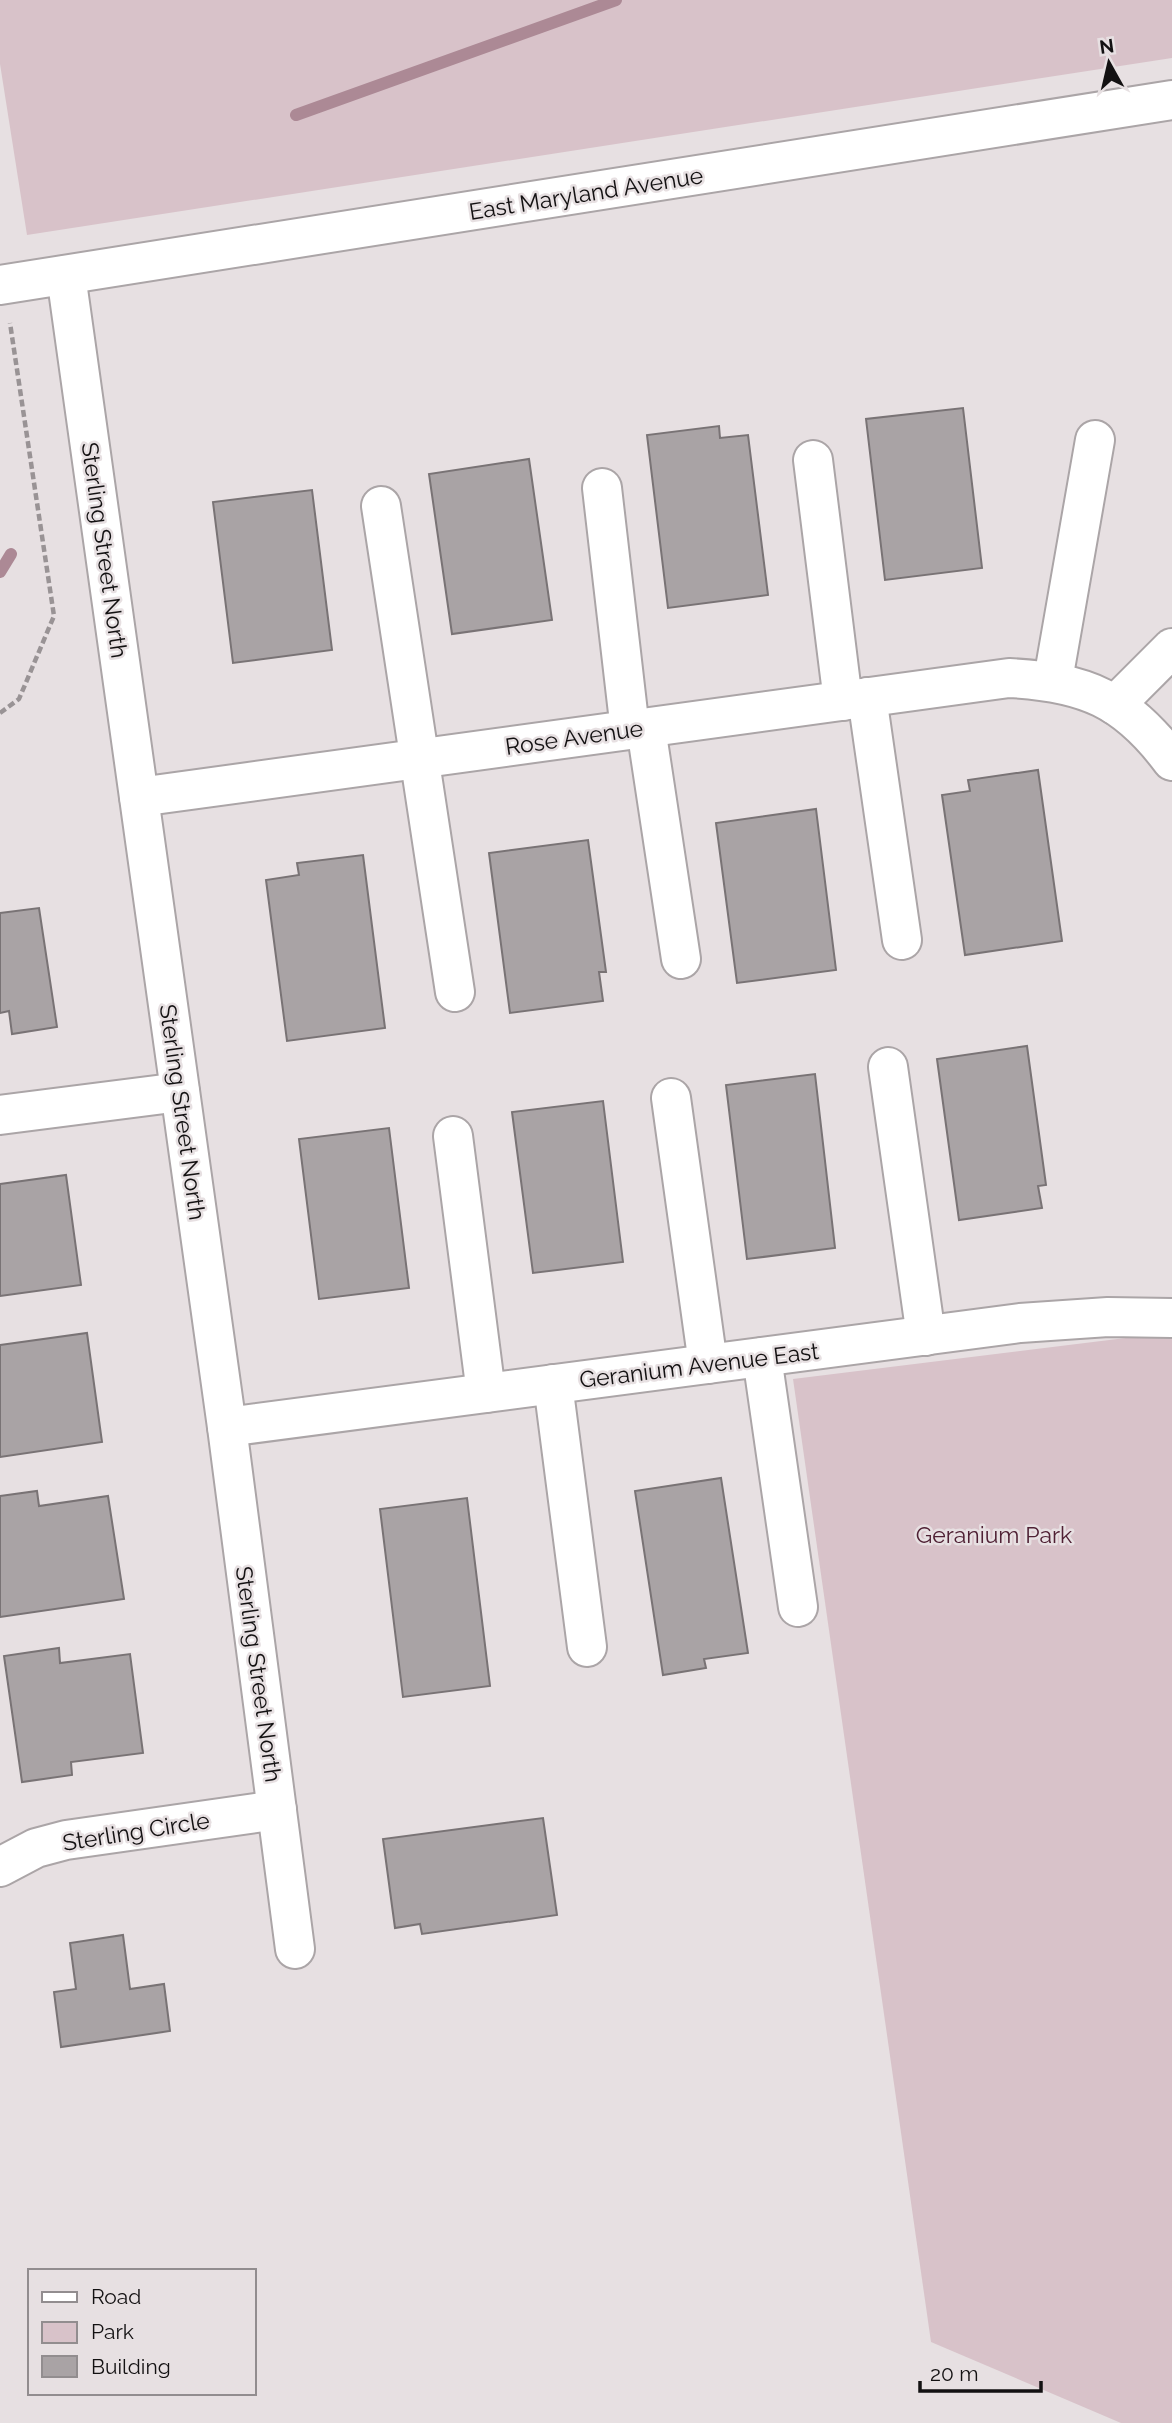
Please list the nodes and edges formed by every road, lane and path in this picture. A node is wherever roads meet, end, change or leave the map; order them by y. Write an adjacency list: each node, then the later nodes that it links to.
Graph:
1 (1172, 100): 2 (street, East Maryland Avenue)
2 (66, 275): 3 (street, East Maryland Avenue); 16 (street, Sterling Street North)
3 (2, 285): 12 (path)
4 (1095, 440): 9 (street)
5 (813, 460): 10 (street)
6 (602, 488): 13 (street)
7 (381, 506): 14 (street)
8 (1172, 648): 11 (street)
9 (1053, 680): 10 (street, Rose Avenue); 11 (street, Rose Avenue)
10 (855, 699): 13 (street, Rose Avenue); 17 (street)
11 (1115, 705): 15 (street, Rose Avenue)
12 (0, 713)
13 (638, 729): 14 (street, Rose Avenue); 18 (street)
14 (418, 759): 16 (street, Rose Avenue); 19 (street)
15 (1172, 761)
16 (139, 797): 21 (street, Sterling Street North)
17 (902, 940)
18 (681, 959)
19 (455, 992)
20 (888, 1068): 26 (street)
21 (180, 1092): 23 (street); 31 (street, Sterling Street North)
22 (671, 1098): 28 (street)
23 (0, 1115)
24 (453, 1136): 30 (street)
25 (1172, 1318): 26 (street, Geranium Avenue East)
26 (926, 1336): 27 (street, Geranium Avenue East)
27 (762, 1357): 28 (street, Geranium Avenue East); 32 (street)
28 (708, 1364): 29 (street, Geranium Avenue East)
29 (553, 1384): 30 (street, Geranium Avenue East); 33 (street)
30 (486, 1393): 31 (street, Geranium Avenue East)
31 (227, 1427): 34 (street, Sterling Street North)
32 (798, 1607)
33 (587, 1647)
34 (277, 1810): 35 (street, Sterling Circle); 36 (street, Sterling Street North)
35 (0, 1867)
36 (295, 1949)

